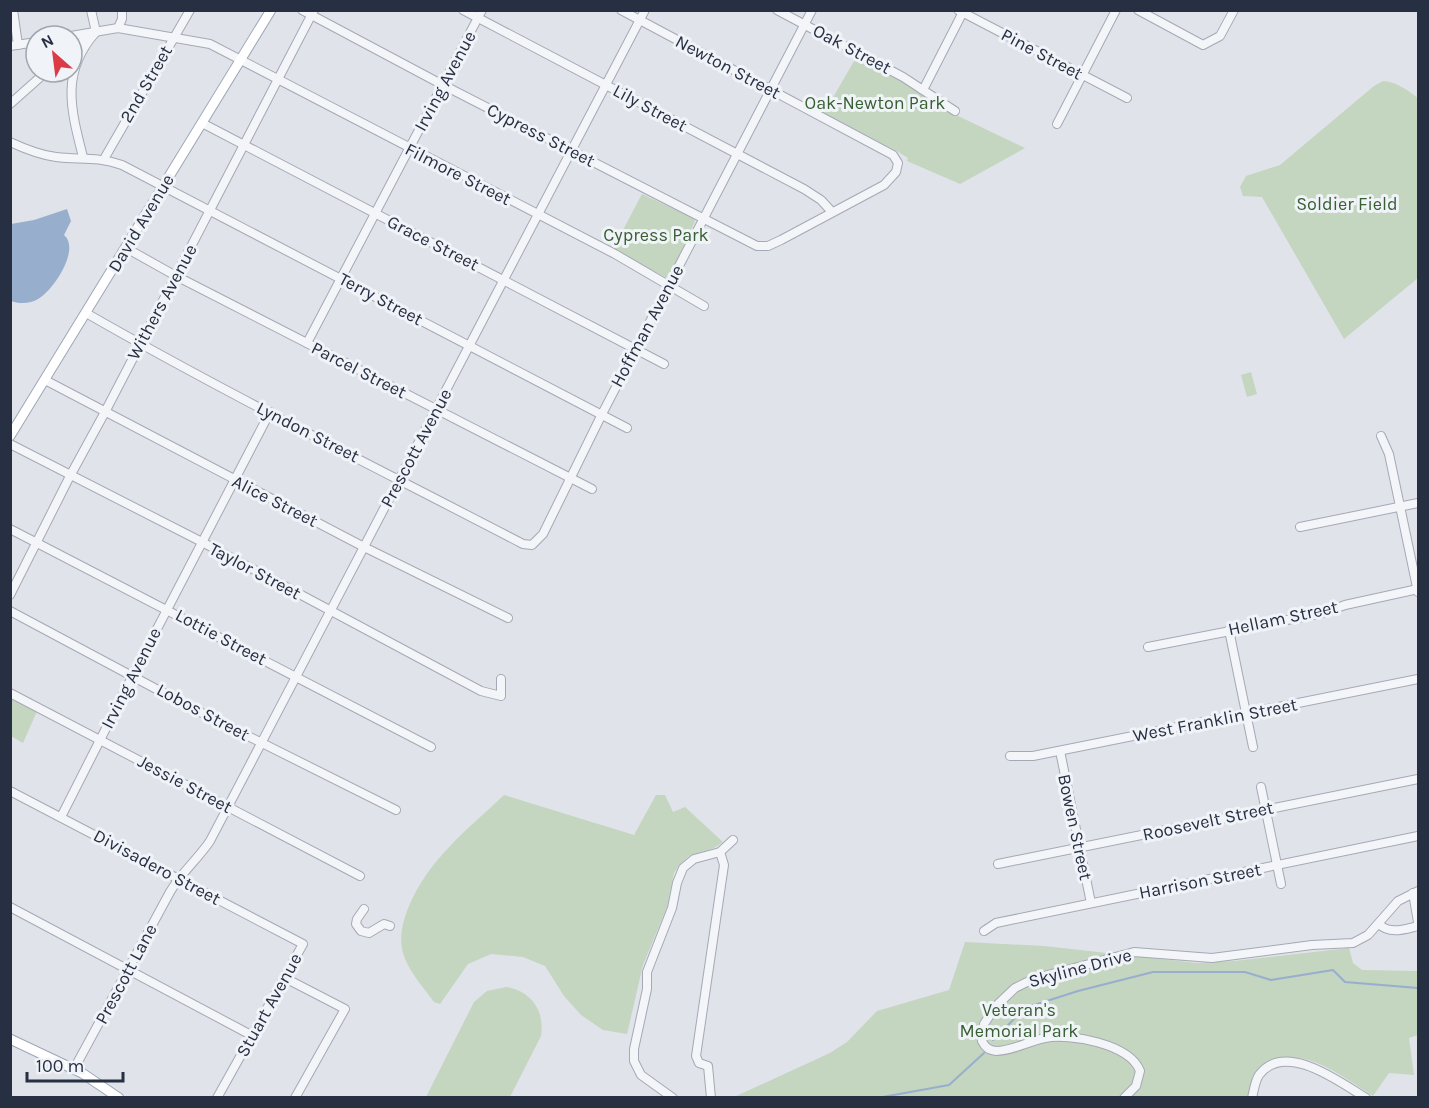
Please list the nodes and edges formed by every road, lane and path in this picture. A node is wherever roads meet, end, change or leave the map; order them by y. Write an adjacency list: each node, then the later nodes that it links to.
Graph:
1 (13, 10): 25 (street)
2 (92, 10): 21 (street)
3 (122, 10): 20 (street)
4 (190, 10): 23 (street, 2nd Street)
5 (271, 10): 26 (main road, David Avenue)
6 (302, 10): 16 (street, Cypress Street)
7 (463, 10): 17 (street, Lily Street)
8 (621, 10): 18 (street, Newton Street)
9 (645, 10): 18 (street, Prescott Avenue)
10 (777, 10): 19 (street, Oak Street)
11 (812, 10): 19 (street, Hoffman Avenue)
12 (1116, 10): 27 (street)
13 (1138, 10): 14 (street)
14 (1234, 10)
15 (962, 11): 27 (street, Pine Street); 33 (street)
16 (313, 13): 28 (street, Withers Avenue); 30 (street, Cypress Street)
17 (480, 14): 30 (street, Irving Avenue); 31 (street, Lily Street)
18 (640, 20): 31 (street, Prescott Avenue); 32 (street, Newton Street)
19 (805, 25): 32 (street, Hoffman Avenue); 33 (street, Oak Street)
20 (118, 28): 21 (street); 23 (street, Filmore Street)
21 (96, 32): 22 (street); 24 (street); 44 (street)
22 (84, 34)
23 (173, 38): 26 (street, Filmore Street); 45 (street, 2nd Street)
24 (84, 40)
25 (14, 45)
26 (241, 60): 28 (street, Filmore Street); 37 (main road, David Avenue)
27 (1082, 75): 34 (street, Pine Street); 38 (street)
28 (278, 81): 40 (street, Withers Avenue); 41 (street, Filmore Street)
29 (32, 84): 35 (street)
30 (443, 85): 41 (street, Irving Avenue); 42 (street, Cypress Street)
31 (606, 86): 42 (street, Prescott Avenue); 43 (street, Lily Street)
32 (771, 90): 43 (street, Hoffman Avenue); 48 (street, Newton Street)
33 (923, 90): 36 (street, Oak Street)
34 (1127, 98)
35 (10, 104)
36 (955, 111)
37 (202, 123): 40 (street, Grace Street); 46 (main road, David Avenue)
38 (1057, 124)
39 (10, 142): 44 (street, Terry Street)
40 (244, 145): 47 (street, Withers Avenue); 49 (street, Grace Street)
41 (409, 149): 49 (street, Irving Avenue); 50 (street, Filmore Street)
42 (572, 150): 50 (street, Prescott Avenue); 51 (street, Cypress Street)
43 (736, 154): 48 (street, Lily Street); 51 (street, Hoffman Avenue)
44 (83, 157): 45 (street, Terry Street)
45 (104, 159): 46 (street, Terry Street)
46 (163, 186): 47 (street, Terry Street); 52 (main road, David Avenue)
47 (210, 211): 53 (street, Withers Avenue); 54 (street, Terry Street)
48 (832, 212): 51 (street, Cypress Street)
49 (374, 213): 54 (street, Irving Avenue); 55 (street, Grace Street)
50 (539, 216): 55 (street, Prescott Avenue); 56 (street, Filmore Street)
51 (702, 219): 56 (street, Hoffman Avenue)
52 (126, 248): 53 (street, Parcel Street); 58 (main road, David Avenue)
53 (176, 276): 59 (street, Withers Avenue); 60 (street, Parcel Street)
54 (342, 278): 60 (street, Irving Avenue); 61 (street, Terry Street)
55 (504, 280): 61 (street, Prescott Avenue); 62 (street, Grace Street)
56 (670, 285): 57 (street, Filmore Street); 62 (street, Hoffman Avenue)
57 (704, 306)
58 (86, 313): 59 (street, Lyndon Street); 64 (main road, David Avenue)
59 (140, 344): 66 (street, Withers Avenue); 67 (street, Lyndon Street)
60 (307, 344): 65 (street, Parcel Street)
61 (470, 345): 65 (street, Prescott Avenue); 68 (street, Terry Street)
62 (636, 350): 63 (street, Grace Street); 68 (street, Hoffman Avenue)
63 (664, 364)
64 (45, 380): 66 (street, Alice Street); 70 (main road, David Avenue)
65 (435, 410): 74 (street, Parcel Street); 75 (street, Prescott Avenue)
66 (105, 412): 73 (street, Withers Avenue); 76 (street, Alice Street)
67 (270, 412): 75 (street, Lyndon Street); 76 (street, Irving Avenue)
68 (602, 414): 69 (street, Terry Street); 74 (street, Hoffman Avenue)
69 (627, 428)
70 (10, 436)
71 (1381, 436): 79 (street)
72 (10, 444): 73 (street, Taylor Street)
73 (70, 476): 82 (street, Taylor Street); 83 (street, Withers Avenue)
74 (569, 477): 77 (street, Parcel Street); 84 (street, Hoffman Avenue)
75 (400, 479): 84 (street, Lyndon Street); 85 (street, Prescott Avenue)
76 (235, 480): 82 (street, Irving Avenue); 85 (street, Alice Street)
77 (592, 489)
78 (1419, 503): 79 (street)
79 (1400, 507): 80 (street); 86 (street)
80 (1300, 527)
81 (10, 529): 83 (street, Lottie Street)
82 (202, 542): 88 (street, Irving Avenue); 90 (street, Taylor Street)
83 (37, 543): 87 (street, Withers Avenue); 88 (street, Lottie Street)
84 (532, 545)
85 (364, 547): 90 (street, Prescott Avenue); 91 (street, Alice Street)
86 (1418, 591): 92 (street, Hellam Street)
87 (10, 595)
88 (167, 609): 94 (street, Irving Avenue); 95 (street, Lottie Street)
89 (10, 611): 94 (street, Lobos Street)
90 (331, 612): 95 (street, Prescott Avenue); 96 (street, Taylor Street)
91 (508, 618)
92 (1229, 630): 93 (street, Hellam Street); 99 (street)
93 (1148, 647)
94 (133, 675): 100 (street, Irving Avenue); 101 (street, Lobos Street)
95 (296, 677): 101 (street, Prescott Avenue); 102 (street, Lottie Street)
96 (501, 679)
97 (1419, 679): 99 (street, West Franklin Street)
98 (10, 693): 100 (street, Jessie Street)
99 (1245, 713): 103 (street); 104 (street, West Franklin Street)
100 (100, 739): 109 (street, Jessie Street); 112 (street, Irving Avenue)
101 (262, 743): 109 (street, Prescott Avenue); 110 (street, Lobos Street)
102 (431, 747)
103 (1253, 747)
104 (1060, 751): 105 (street, West Franklin Street); 115 (street, Bowen Street)
105 (1010, 756)
106 (1419, 779): 111 (street, Roosevelt Street)
107 (1261, 787): 111 (street)
108 (10, 791): 112 (street, Divisadero Street)
109 (228, 807): 119 (street, Jessie Street); 120 (street, Prescott Avenue)
110 (396, 810)
111 (1266, 810): 115 (street, Roosevelt Street); 118 (street)
112 (61, 817): 120 (street, Divisadero Street)
113 (1419, 836): 118 (street, Harrison Street)
114 (733, 840): 116 (street)
115 (1080, 848): 117 (street, Roosevelt Street); 123 (street, Bowen Street)
116 (720, 852): 139 (street); 140 (street)
117 (998, 864)
118 (1277, 865): 121 (street); 123 (street, Harrison Street)
119 (360, 876)
120 (178, 879): 130 (street, Divisadero Street); 131 (street, Prescott Lane)
121 (1281, 884)
122 (1416, 892): 126 (street); 127 (street)
123 (1091, 903): 129 (street, Harrison Street)
124 (10, 907): 131 (street)
125 (364, 909): 128 (street)
126 (1379, 924): 127 (street); 141 (street, Skyline Drive)
127 (1419, 924)
128 (390, 926)
129 (984, 931)
130 (303, 944): 132 (street, Stuart Avenue)
131 (129, 970): 133 (street); 135 (street, Prescott Lane)
132 (285, 978): 133 (street, Stuart Avenue); 138 (street)
133 (251, 1035): 137 (street, Stuart Avenue)
134 (10, 1039): 135 (main road)
135 (74, 1069): 136 (main road)
136 (119, 1098)
137 (217, 1098)
138 (295, 1098)
139 (673, 1098)
140 (711, 1098)
141 (1124, 1098)
142 (1252, 1098): 143 (street)
143 (1366, 1098)

